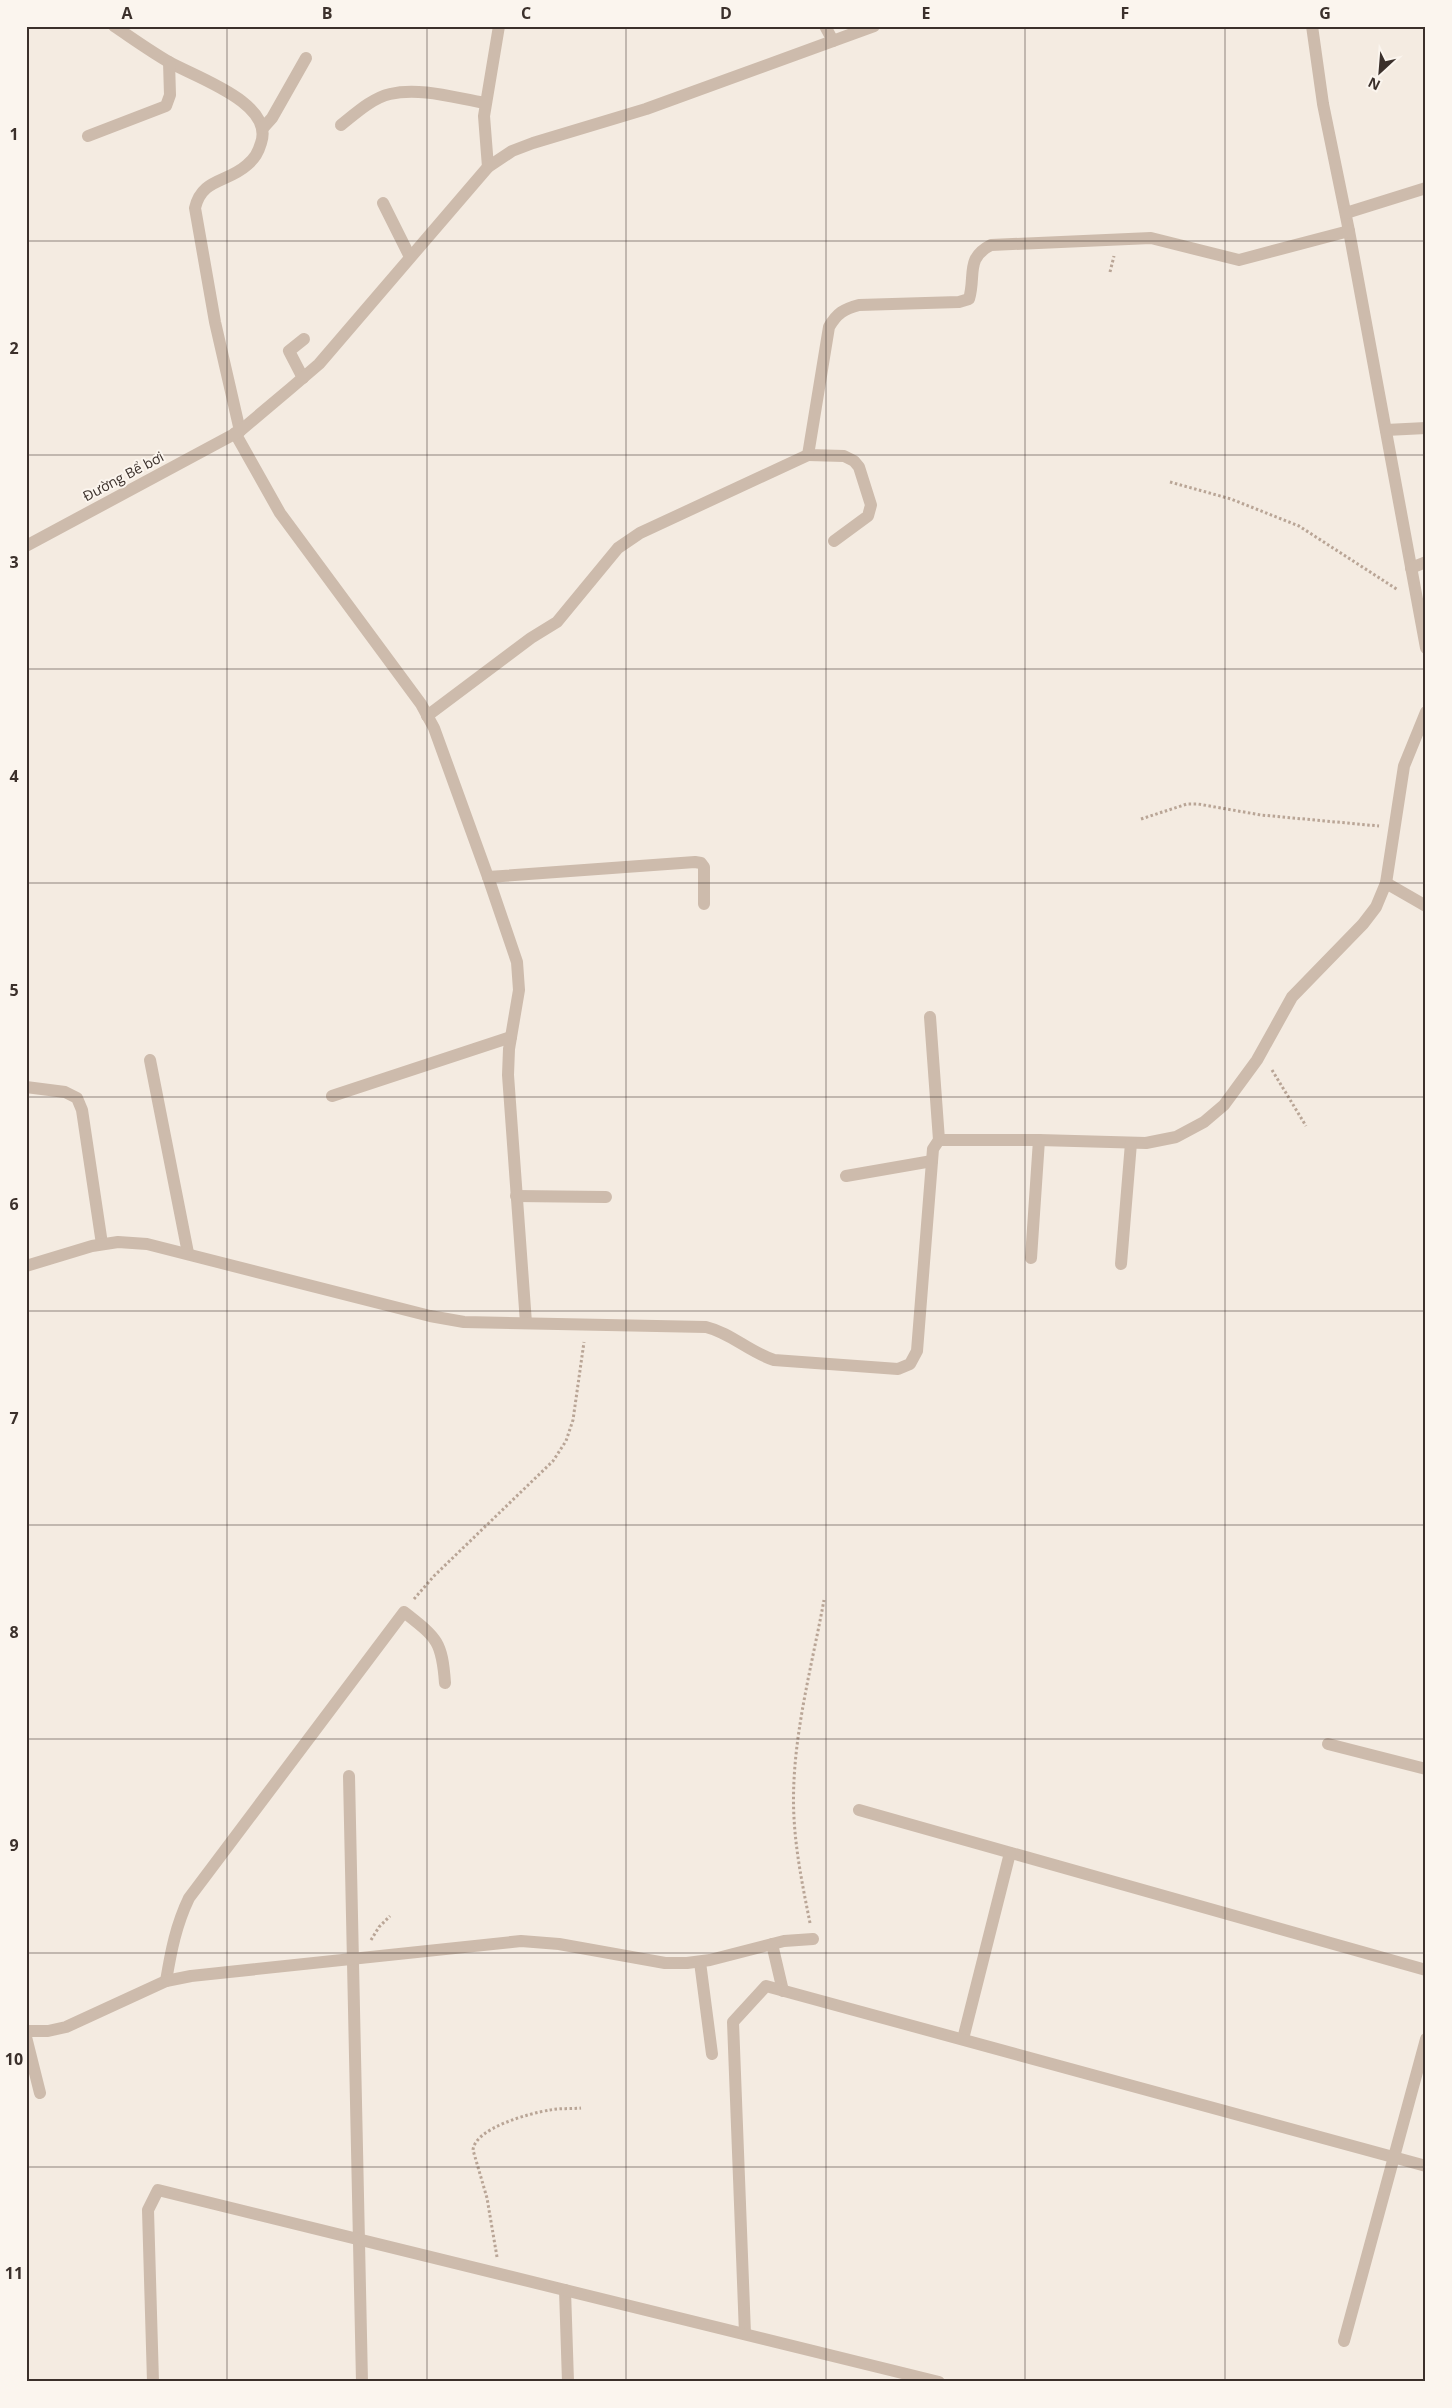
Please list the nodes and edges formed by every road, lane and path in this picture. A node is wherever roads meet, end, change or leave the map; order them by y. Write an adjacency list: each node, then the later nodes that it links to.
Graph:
1 (114, 26): 8 (street)
2 (499, 26): 9 (street)
3 (825, 26): 6 (street)
4 (874, 26): 6 (street, Đường Bể bơi)
5 (1312, 26): 16 (street)
6 (833, 41): 13 (street, Đường Bể bơi)
7 (306, 58): 11 (street)
8 (169, 62): 11 (street); 12 (street)
9 (485, 103): 10 (street); 13 (street)
10 (341, 125)
11 (262, 128): 23 (street)
12 (88, 136)
13 (488, 167): 18 (street, Đường Bể bơi)
14 (1426, 188): 16 (street)
15 (382, 202): 18 (street)
16 (1346, 213): 17 (street)
17 (1349, 231): 22 (street); 24 (street)
18 (410, 257): 20 (street, Đường Bể bơi)
19 (304, 339): 20 (street)
20 (302, 378): 23 (street, Đường Bể bơi)
21 (1426, 428): 22 (street)
22 (1386, 430): 29 (street)
23 (237, 432): 27 (street, Đường Bể bơi); 33 (street)
24 (808, 454): 26 (street); 33 (street)
25 (1170, 482): 30 (path)
26 (834, 541)
27 (26, 546)
28 (1426, 562): 29 (street)
29 (1411, 568): 30 (street)
30 (1417, 603): 31 (street)
31 (1426, 648)
32 (1426, 712): 35 (street)
33 (427, 716): 36 (street)
34 (1141, 819): 35 (path)
35 (1394, 827): 37 (street)
36 (488, 877): 38 (street); 41 (street)
37 (1386, 883): 39 (street); 42 (street)
38 (704, 904)
39 (1426, 906)
40 (930, 1017): 47 (street)
41 (511, 1037): 45 (street); 52 (street)
42 (1261, 1052): 46 (path); 49 (street)
43 (150, 1060): 55 (street)
44 (26, 1087): 54 (street)
45 (332, 1096)
46 (1306, 1126)
47 (939, 1140): 48 (street); 50 (street)
48 (1039, 1140): 49 (street); 56 (street)
49 (1131, 1143): 57 (street)
50 (932, 1162): 51 (street); 60 (street)
51 (846, 1176)
52 (516, 1196): 53 (street); 59 (street)
53 (606, 1197)
54 (102, 1244): 55 (street); 58 (street)
55 (188, 1253): 59 (street)
56 (1031, 1258)
57 (1122, 1264)
58 (26, 1266)
59 (526, 1323): 60 (street)
60 (586, 1324): 62 (path)
61 (824, 1600): 70 (path)
62 (404, 1612): 63 (street); 75 (street)
63 (445, 1683)
64 (1328, 1744): 65 (street)
65 (1426, 1769)
66 (349, 1776): 72 (street)
67 (859, 1810): 68 (street)
68 (1010, 1853): 74 (street); 79 (street)
69 (390, 1916): 72 (path)
70 (813, 1939): 71 (street)
71 (772, 1944): 73 (street); 76 (street)
72 (357, 1957): 73 (street); 75 (street); 86 (street)
73 (700, 1962): 81 (street)
74 (1426, 1970)
75 (166, 1981): 77 (street)
76 (783, 1990): 79 (street); 89 (street)
77 (26, 2031)
78 (26, 2037): 82 (street)
79 (962, 2039): 84 (street)
80 (1426, 2039): 84 (street)
81 (712, 2054)
82 (40, 2093)
83 (581, 2108): 87 (path)
84 (1394, 2158): 85 (street); 90 (street)
85 (1426, 2166)
86 (358, 2240): 87 (street); 91 (street); 92 (street)
87 (500, 2275): 88 (street)
88 (565, 2290): 89 (street); 93 (street)
89 (746, 2334): 94 (street)
90 (1344, 2342)
91 (153, 2382)
92 (362, 2382)
93 (568, 2382)
94 (939, 2382)

